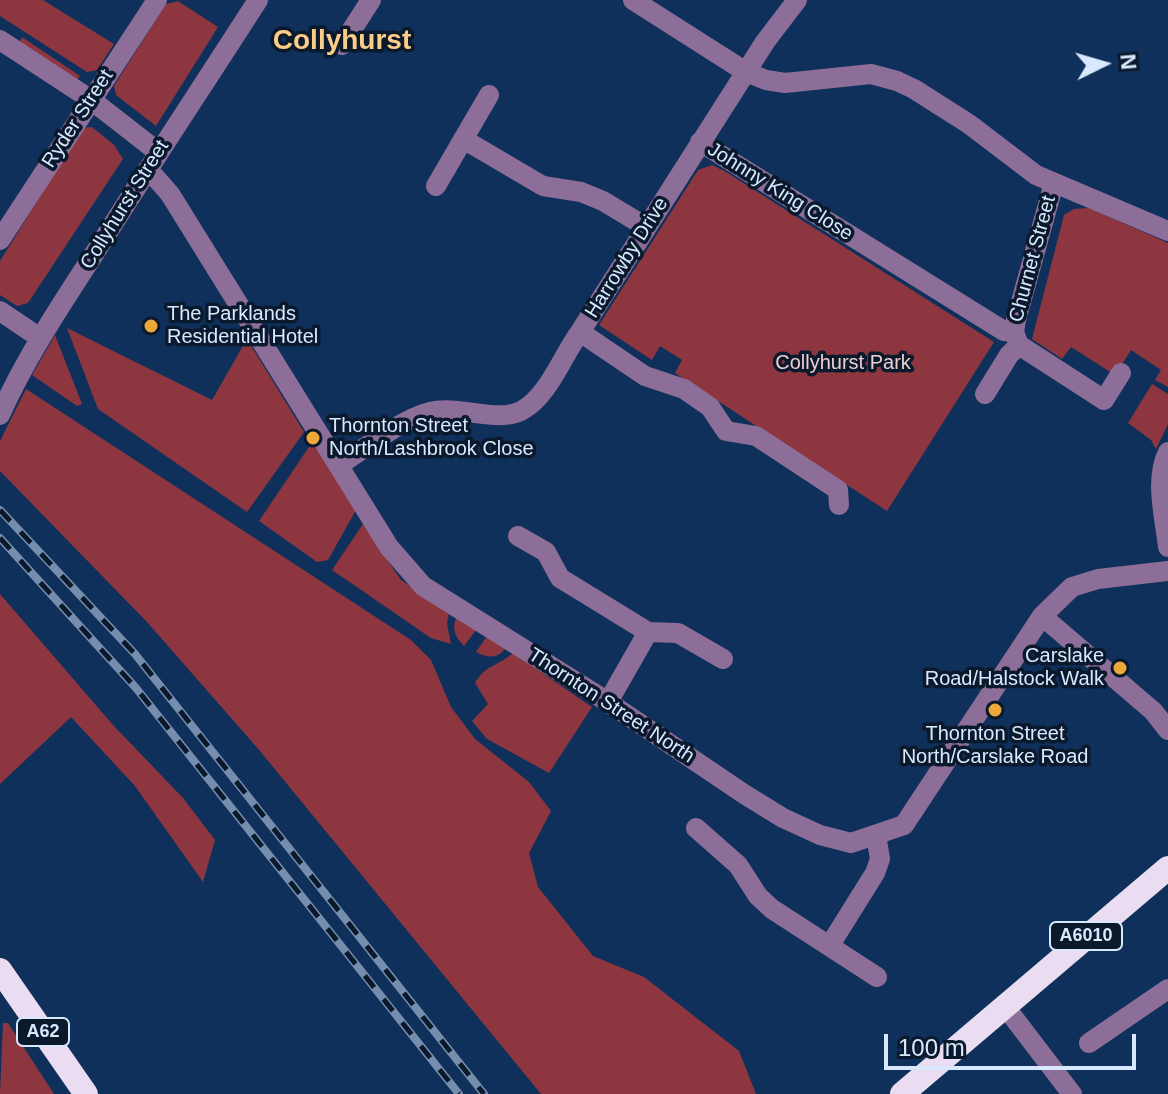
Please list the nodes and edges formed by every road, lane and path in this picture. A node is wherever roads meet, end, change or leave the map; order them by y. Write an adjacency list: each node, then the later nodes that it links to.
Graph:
1 (157, 0): 10 (street, Ryder Street)
2 (258, 0): 13 (street, Collyhurst Street)
3 (371, 0): 7 (street)
4 (633, 0): 8 (street)
5 (797, 0): 8 (street, Harrowby Drive)
6 (0, 40): 10 (street, Thornton Street North)
7 (342, 45)
8 (746, 72): 12 (street, Harrowby Drive); 14 (street)
9 (489, 95): 11 (street)
10 (90, 99): 13 (street, Thornton Street North); 18 (street, Ryder Street)
11 (463, 139): 15 (street); 16 (street)
12 (700, 142): 16 (street, Harrowby Drive); 22 (street, Johnny King Close)
13 (153, 160): 21 (street, Collyhurst Street); 27 (street, Thornton Street North)
14 (1054, 183): 17 (street); 22 (street, Churnet Street)
15 (436, 186)
16 (646, 227): 20 (street, Harrowby Drive)
17 (1168, 231)
18 (0, 240)
19 (0, 311): 21 (street)
20 (580, 332): 27 (street); 28 (street, Harrowby Drive)
21 (40, 338): 25 (street, Collyhurst Street)
22 (1016, 339): 23 (street, Churnet Street); 24 (street)
23 (1121, 373)
24 (985, 394)
25 (0, 415)
26 (1168, 452): 30 (street)
27 (339, 465): 35 (street, Thornton Street North)
28 (839, 505)
29 (518, 536): 33 (street)
30 (1168, 547)
31 (1168, 571): 32 (street, Thornton Street North)
32 (1042, 616): 36 (street); 39 (street, Thornton Street North)
33 (648, 632): 34 (street); 35 (street)
34 (723, 659)
35 (608, 702): 39 (street, Thornton Street North)
36 (1161, 704): 37 (street)
37 (1168, 730)
38 (696, 828): 41 (street)
39 (876, 835): 41 (street)
40 (1168, 868): 45 (highway, A6010)
41 (830, 945): 43 (street)
42 (0, 970): 47 (highway, A62)
43 (877, 977)
44 (1168, 989): 46 (street)
45 (1004, 1005): 48 (highway, A6010); 49 (street)
46 (1089, 1043)
47 (86, 1094)
48 (902, 1094)
49 (1072, 1094)

